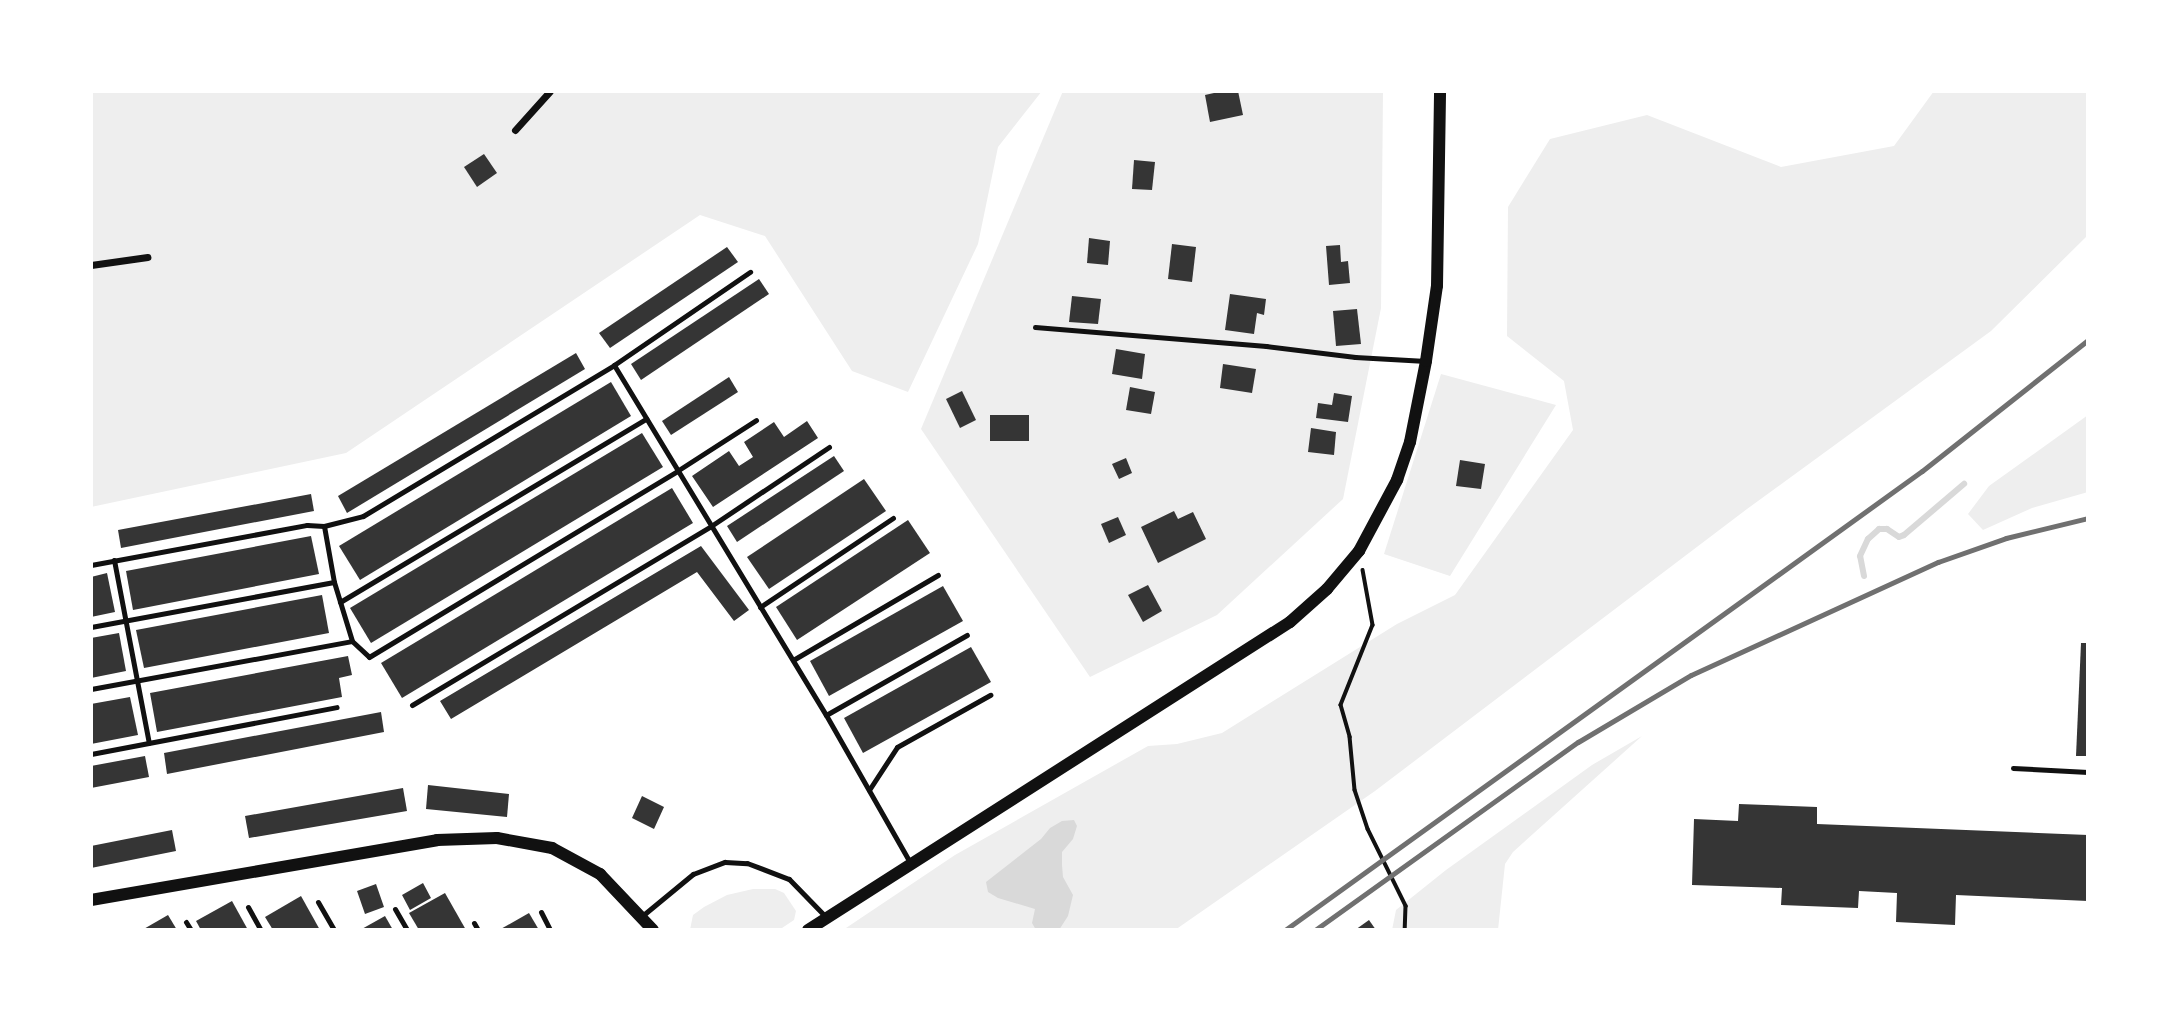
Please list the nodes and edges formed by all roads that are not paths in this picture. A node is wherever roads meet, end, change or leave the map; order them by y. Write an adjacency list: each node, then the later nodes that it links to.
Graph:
1 (550, 91): 3 (street)
2 (1440, 91): 8 (street)
3 (515, 130)
4 (147, 257): 5 (street)
5 (91, 265)
6 (750, 272): 9 (lane)
7 (1035, 327): 8 (lane)
8 (1426, 361): 39 (street)
9 (614, 365): 10 (lane); 15 (lane)
10 (646, 419): 13 (lane); 21 (lane)
11 (756, 420): 13 (lane)
12 (829, 447): 16 (lane)
13 (677, 471): 16 (lane); 26 (lane)
14 (893, 518): 22 (lane)
15 (324, 526): 17 (lane); 20 (lane)
16 (711, 526): 22 (lane); 31 (lane)
17 (114, 561): 18 (lane); 23 (lane)
18 (91, 565)
19 (938, 575): 27 (lane)
20 (334, 582): 21 (lane); 23 (lane)
21 (340, 602): 26 (lane)
22 (760, 607): 27 (lane)
23 (125, 621): 24 (lane); 28 (lane)
24 (91, 627)
25 (967, 635): 33 (lane)
26 (352, 641): 28 (lane)
27 (793, 660): 33 (lane)
28 (136, 681): 29 (lane); 34 (lane)
29 (91, 689)
30 (990, 695): 38 (lane)
31 (412, 705)
32 (337, 708): 34 (lane)
33 (826, 715): 38 (lane)
34 (149, 743): 35 (lane)
35 (91, 754)
36 (2013, 768): 37 (lane)
37 (2088, 772)
38 (869, 790): 39 (lane)
39 (911, 864): 46 (street)
40 (91, 900): 45 (street)
41 (318, 902): 51 (lane)
42 (248, 907): 50 (lane)
43 (395, 909): 52 (lane)
44 (541, 912): 54 (lane)
45 (642, 916): 46 (lane); 55 (street)
46 (827, 918): 56 (street)
47 (186, 922): 49 (lane)
48 (474, 923): 53 (lane)
49 (191, 930)
50 (261, 930)
51 (334, 930)
52 (407, 930)
53 (478, 930)
54 (550, 930)
55 (653, 930)
56 (808, 930)

